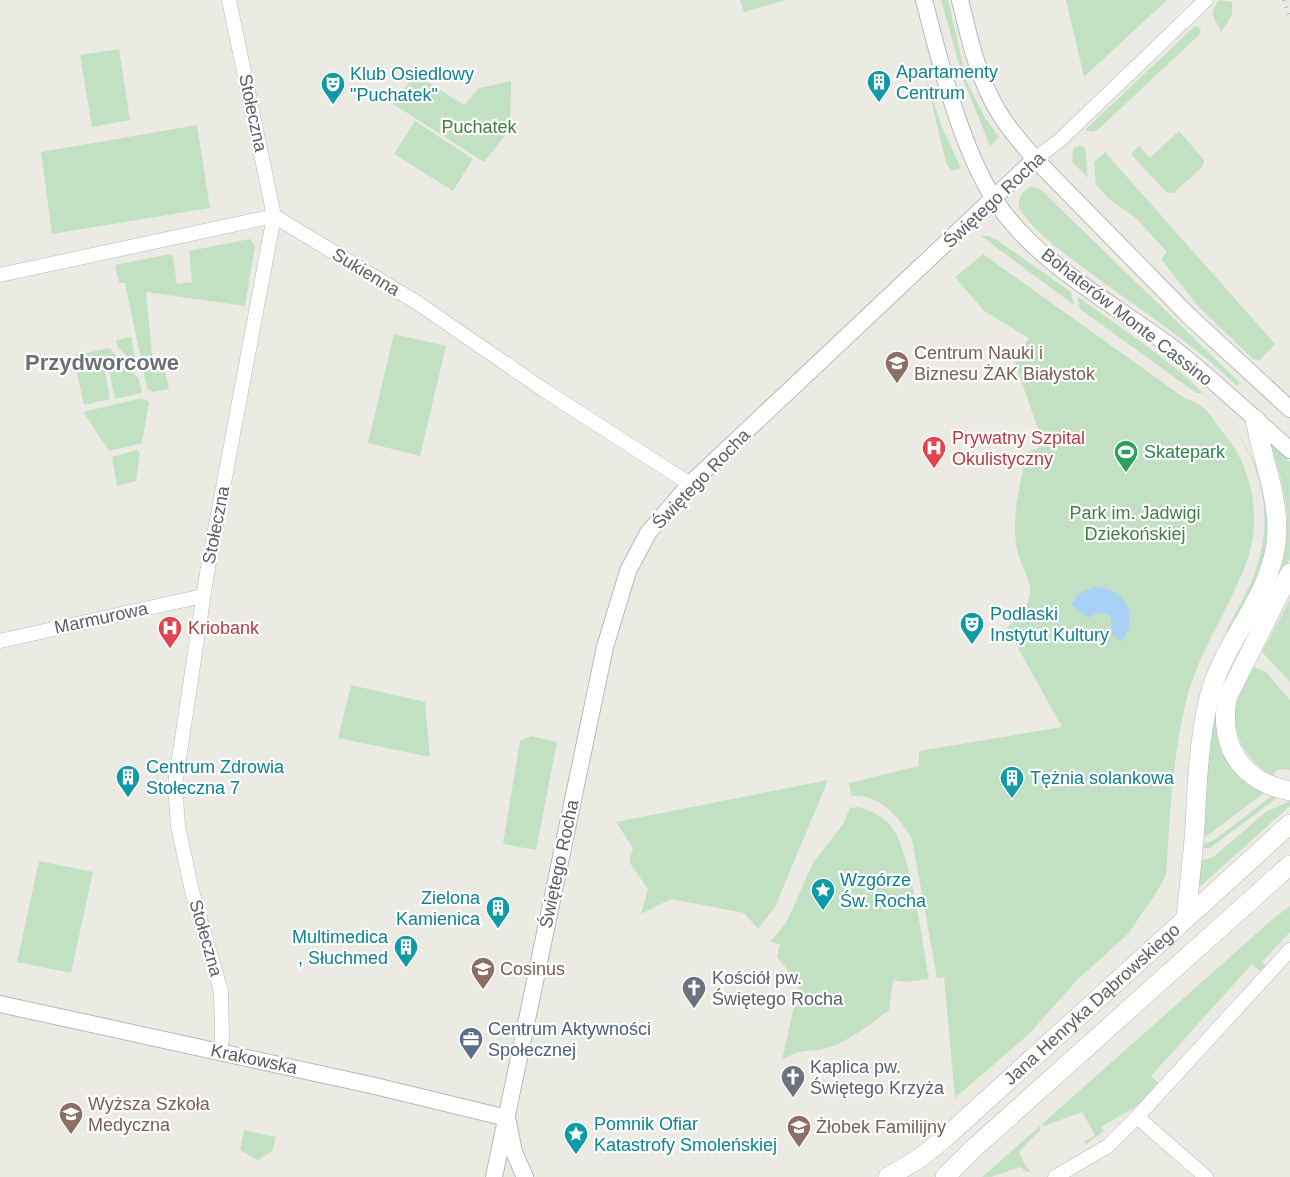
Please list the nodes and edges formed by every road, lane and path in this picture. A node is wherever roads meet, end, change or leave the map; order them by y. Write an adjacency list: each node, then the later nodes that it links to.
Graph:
1 (229, 0): 7 (street, Stołeczna)
2 (924, 0): 6 (street, Bohaterów Monte Cassino)
3 (960, 0): 5 (street, Bohaterów Monte Cassino)
4 (1206, 0): 5 (street, Świętego Rocha)
5 (1035, 159): 6 (street, Świętego Rocha); 9 (street, Bohaterów Monte Cassino)
6 (994, 198): 10 (street, Bohaterów Monte Cassino); 12 (street, Świętego Rocha)
7 (274, 216): 8 (street); 12 (street, Sukienna); 14 (street, Stołeczna)
8 (0, 274)
9 (1290, 409)
10 (1255, 419): 11 (street, Bohaterów Monte Cassino); 20 (main road)
11 (1290, 450)
12 (690, 484): 25 (street, Świętego Rocha)
13 (1290, 573): 16 (main road)
14 (203, 596): 15 (street, Marmurowa); 23 (street, Stołeczna)
15 (0, 641)
16 (1290, 791)
17 (1290, 824): 20 (main road, Jana Henryka Dąbrowskiego)
18 (1290, 865): 19 (main road, Jana Henryka Dąbrowskiego)
19 (1282, 879): 26 (main road, Jana Henryka Dąbrowskiego)
20 (1186, 917): 29 (main road, Jana Henryka Dąbrowskiego)
21 (1290, 950): 24 (street)
22 (0, 1004): 23 (street, Krakowska)
23 (220, 1051): 25 (street, Krakowska)
24 (1137, 1117): 32 (street); 33 (street)
25 (507, 1118): 27 (street, Świętego Rocha); 28 (street, Świętego Rocha)
26 (973, 1149): 30 (main road, Jana Henryka Dąbrowskiego); 31 (main road)
27 (494, 1177)
28 (525, 1177)
29 (888, 1177)
30 (945, 1177)
31 (961, 1177)
32 (1055, 1177)
33 (1206, 1177)

